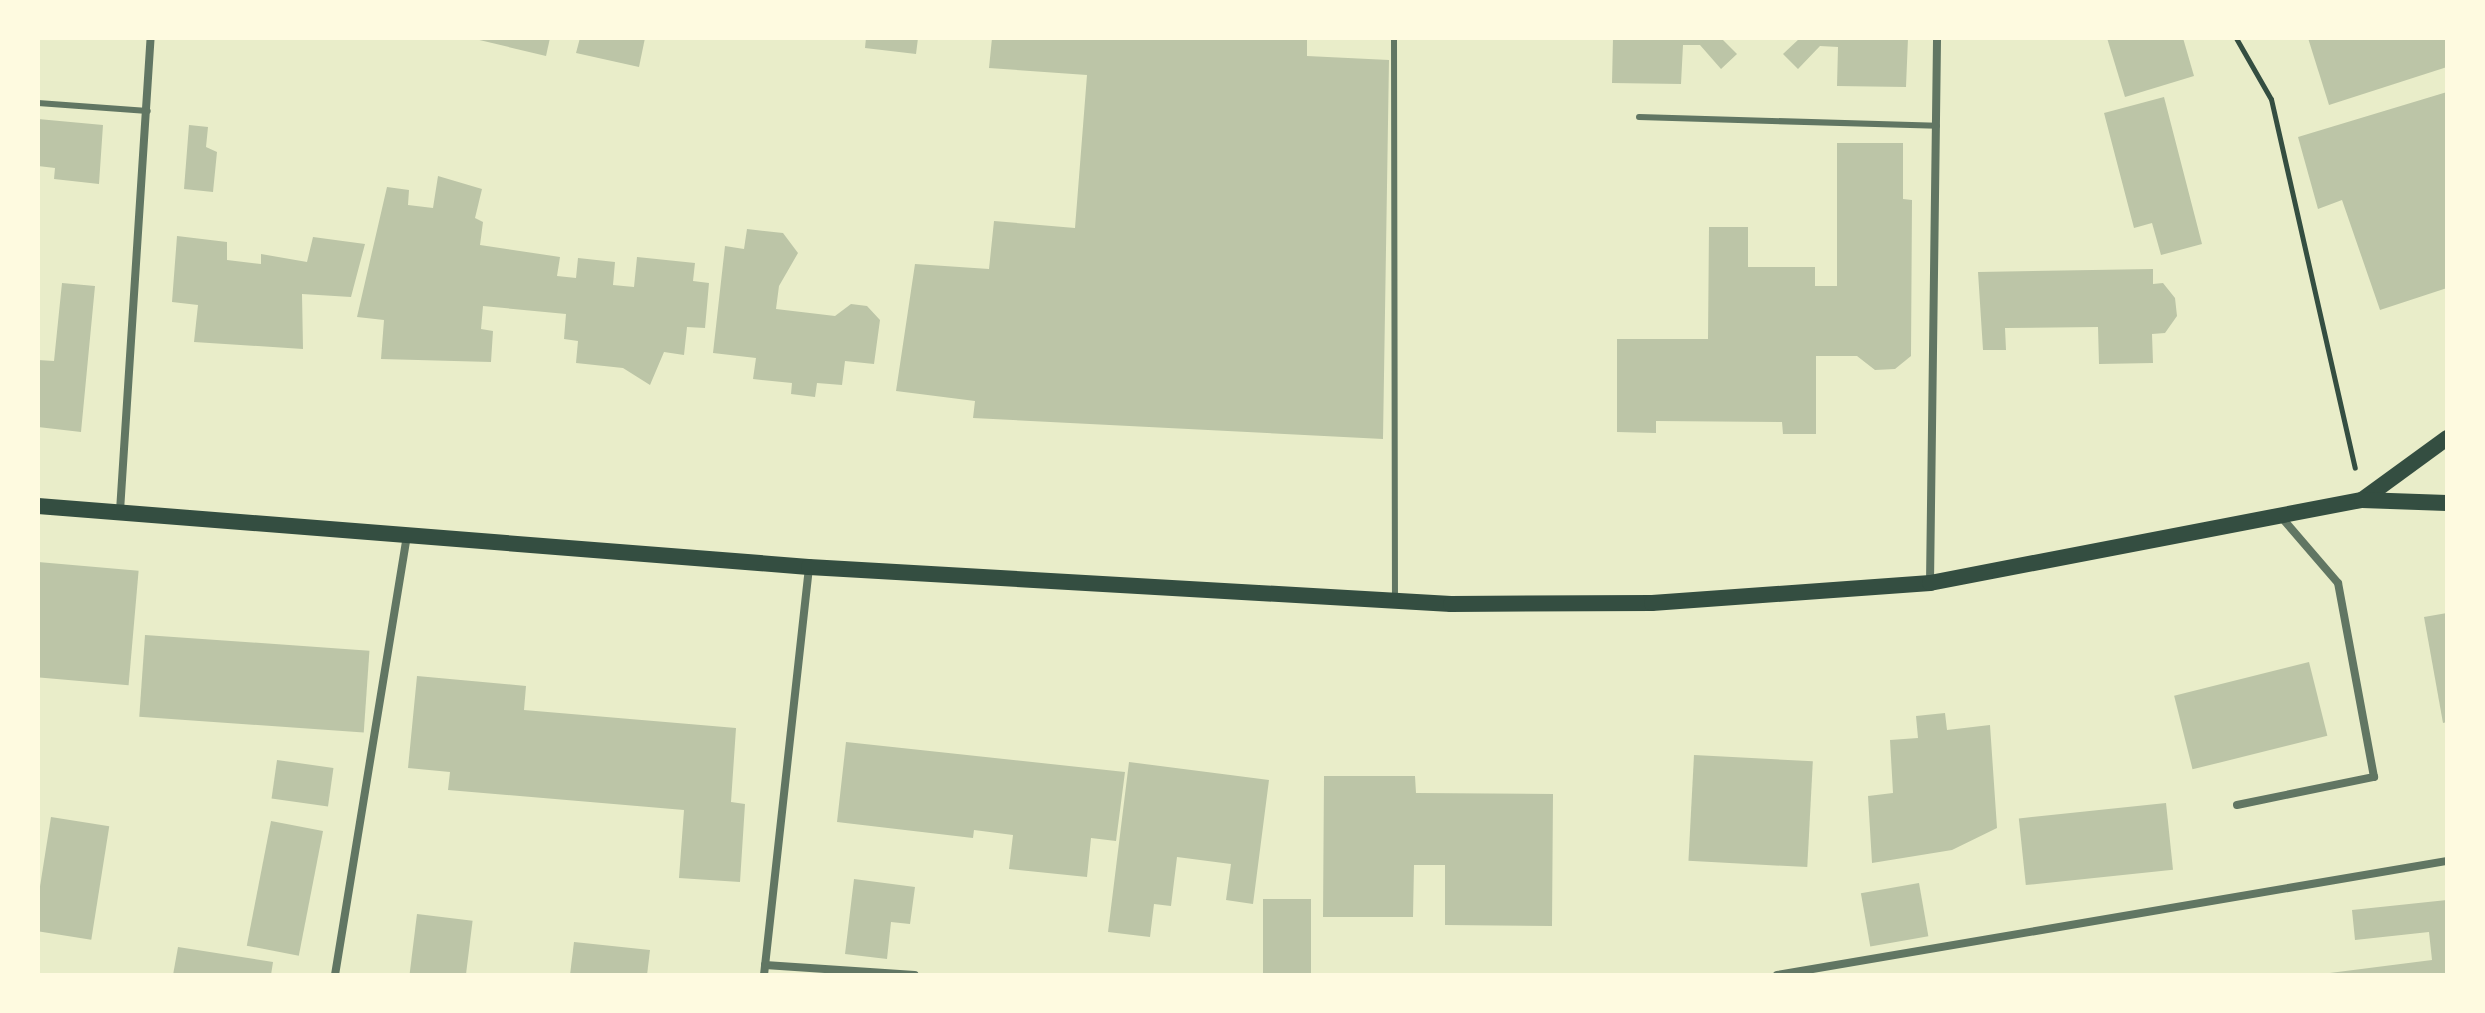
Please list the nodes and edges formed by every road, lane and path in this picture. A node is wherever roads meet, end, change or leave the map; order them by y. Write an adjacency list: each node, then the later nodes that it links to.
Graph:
1 (151, 38): 6 (street)
2 (1394, 38): 18 (lane)
3 (1937, 38): 8 (street)
4 (2236, 38): 10 (path)
5 (38, 103): 6 (lane)
6 (148, 111): 13 (street)
7 (1639, 117): 8 (lane)
8 (1937, 126): 17 (street)
9 (2447, 438): 10 (main road)
10 (2362, 500): 11 (main road); 14 (main road)
11 (2447, 503)
12 (38, 506): 13 (main road)
13 (120, 511): 15 (main road)
14 (2283, 519): 17 (main road); 19 (street)
15 (407, 531): 16 (main road); 22 (street)
16 (809, 567): 18 (main road); 21 (street)
17 (1930, 583): 18 (main road)
18 (1395, 602)
19 (2237, 805)
20 (2447, 861): 24 (street)
21 (765, 970): 23 (street)
22 (335, 975)
23 (915, 975)
24 (1777, 975)

